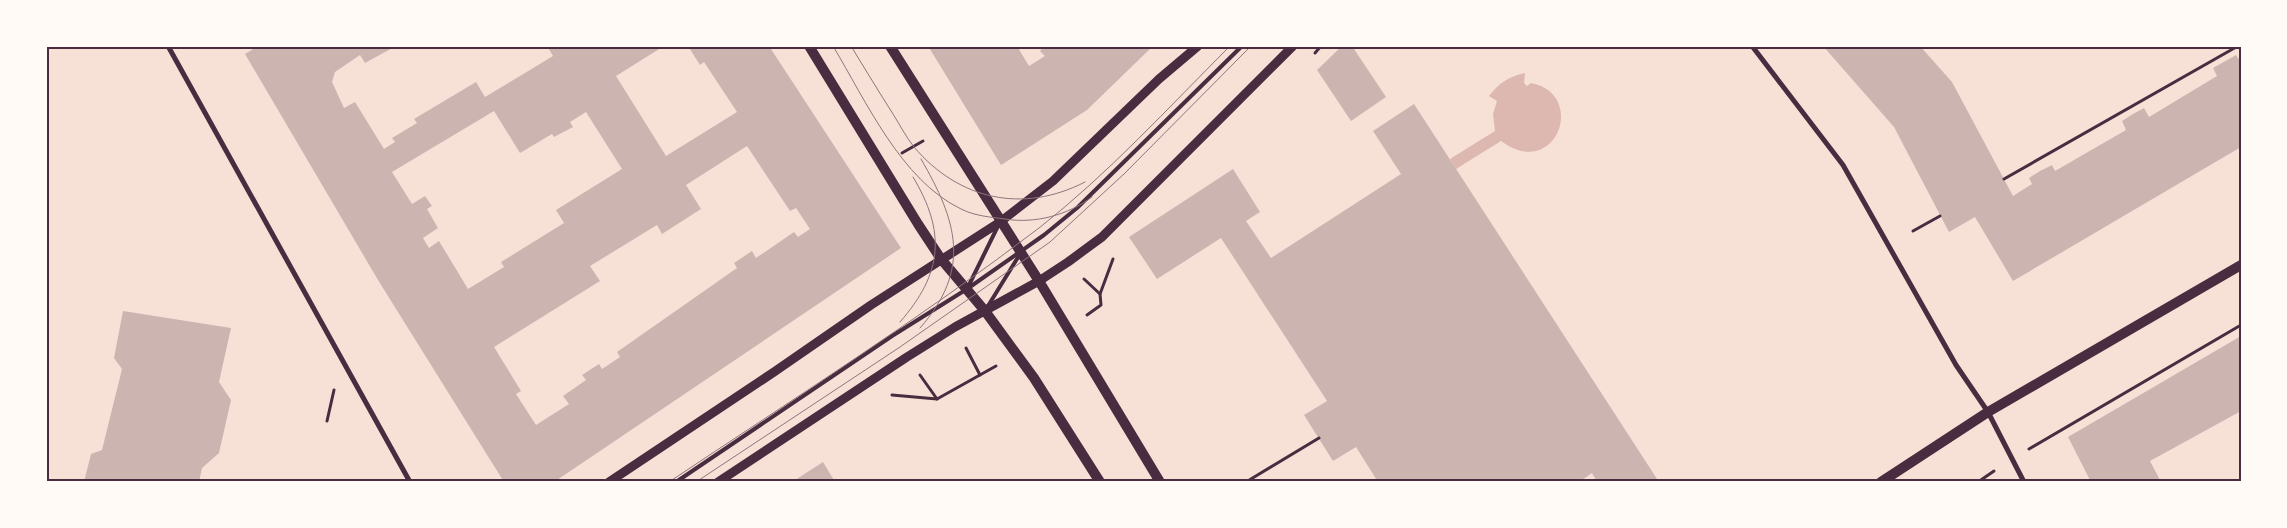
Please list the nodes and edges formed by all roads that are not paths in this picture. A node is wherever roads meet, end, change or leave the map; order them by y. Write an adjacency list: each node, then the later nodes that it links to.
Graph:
1 (809, 46): 10 (main road)
2 (890, 46): 8 (main road)
3 (1198, 46): 8 (street)
4 (1242, 46): 9 (lane)
5 (1293, 46): 12 (street)
6 (170, 47): 16 (street)
7 (1755, 47): 15 (street)
8 (1000, 222): 9 (main road); 10 (street); 13 (lane)
9 (1021, 252): 12 (main road); 13 (lane); 14 (lane)
10 (942, 259): 13 (main road); 17 (street)
11 (2241, 265): 15 (main road)
12 (1039, 281): 14 (street); 21 (main road)
13 (967, 289): 14 (main road); 18 (lane)
14 (985, 311): 19 (street); 20 (main road)
15 (1988, 412): 22 (main road); 23 (street)
16 (410, 482)
17 (609, 482)
18 (676, 482)
19 (718, 482)
20 (1100, 482)
21 (1160, 482)
22 (1881, 482)
23 (2024, 482)

